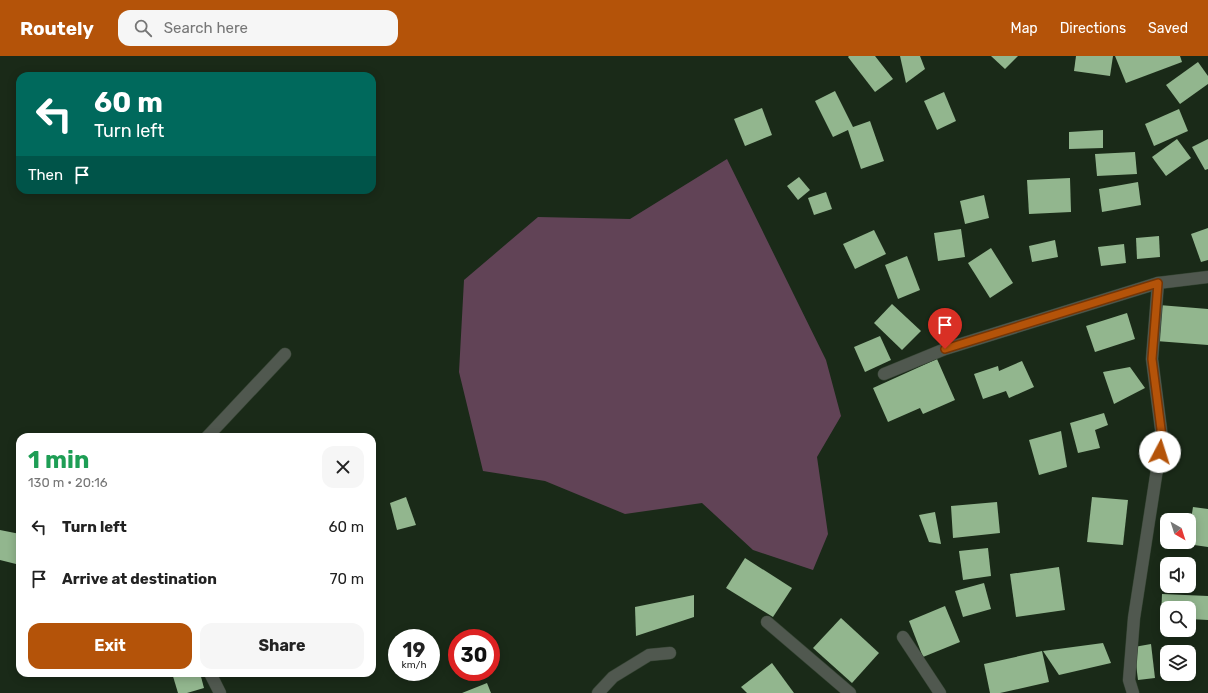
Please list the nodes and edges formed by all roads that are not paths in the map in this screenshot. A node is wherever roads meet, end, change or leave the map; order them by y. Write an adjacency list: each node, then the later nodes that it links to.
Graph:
1 (1208, 277): 2 (street)
2 (1158, 283): 4 (street); 14 (street)
3 (285, 354): 5 (street)
4 (884, 374)
5 (211, 433)
6 (767, 622): 12 (street)
7 (903, 637): 13 (street)
8 (670, 653): 11 (street)
9 (212, 677): 10 (street)
10 (220, 693)
11 (598, 693)
12 (850, 693)
13 (940, 693)
14 (1133, 693)

